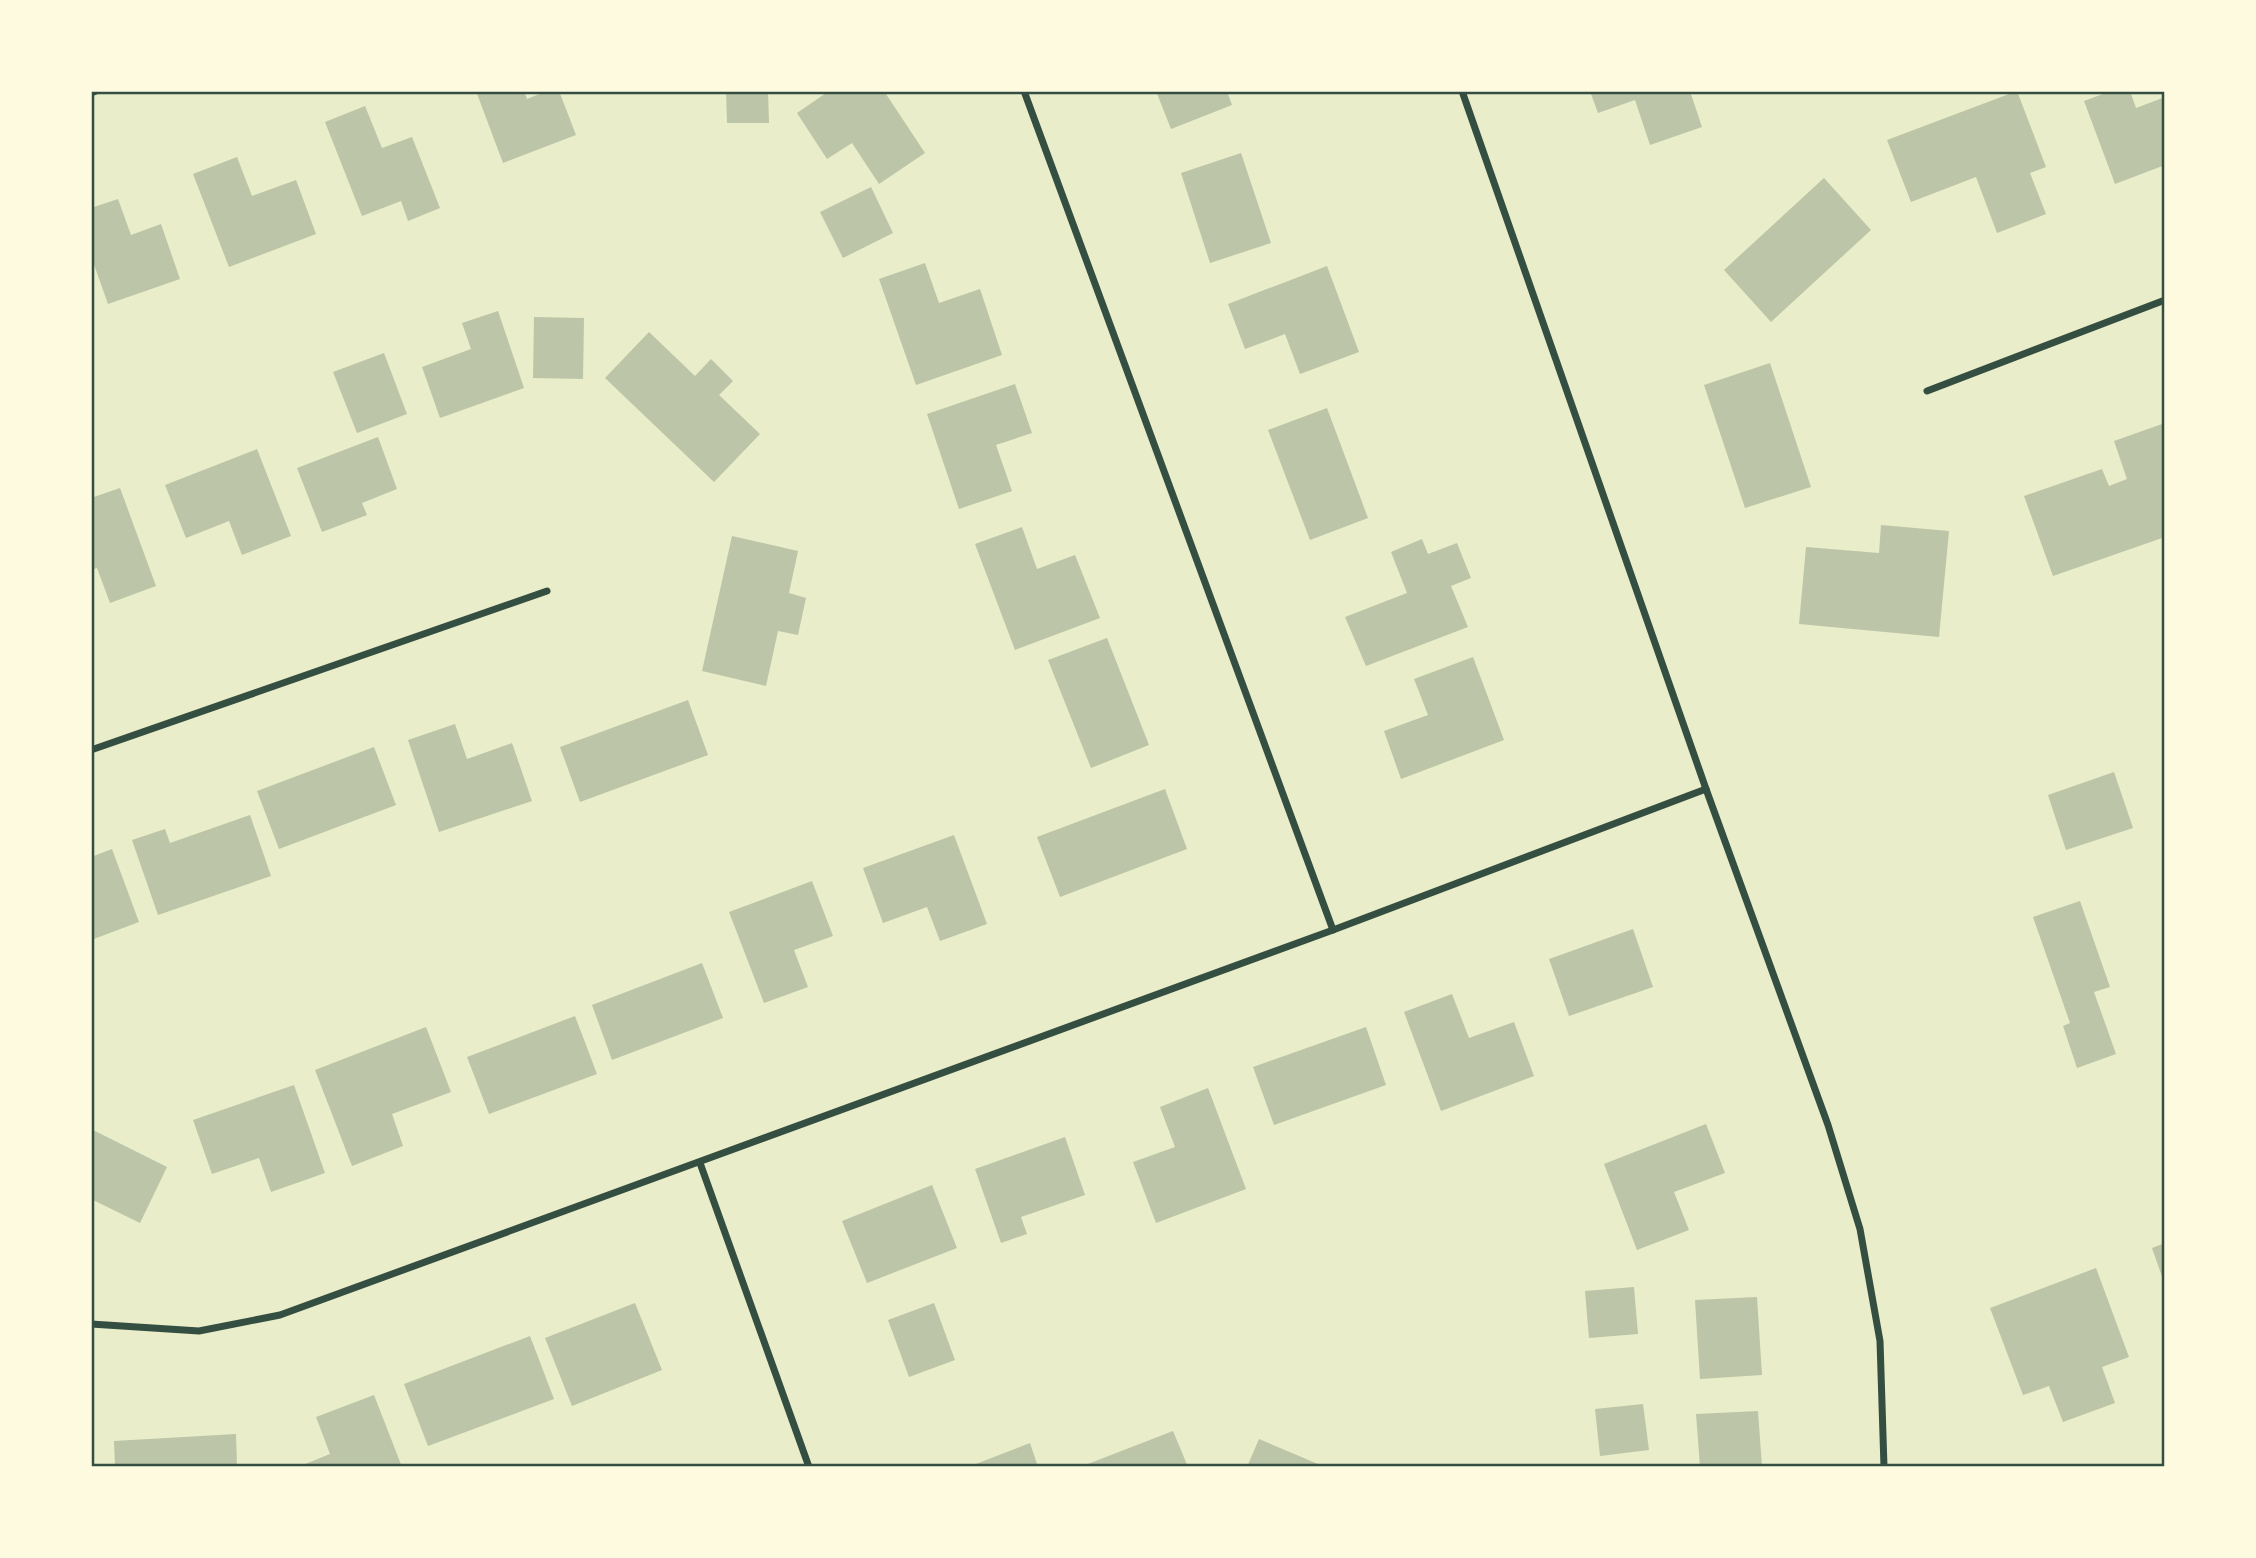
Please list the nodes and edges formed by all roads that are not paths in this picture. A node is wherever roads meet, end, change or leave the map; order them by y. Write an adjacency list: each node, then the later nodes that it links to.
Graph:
1 (1024, 91): 8 (street)
2 (1462, 91): 7 (street)
3 (2165, 300): 4 (street)
4 (1927, 391)
5 (547, 591): 6 (street)
6 (91, 750)
7 (1706, 789): 8 (street); 12 (street)
8 (1334, 930): 9 (street)
9 (700, 1163): 10 (street); 11 (street)
10 (91, 1324)
11 (809, 1467)
12 (1884, 1467)

